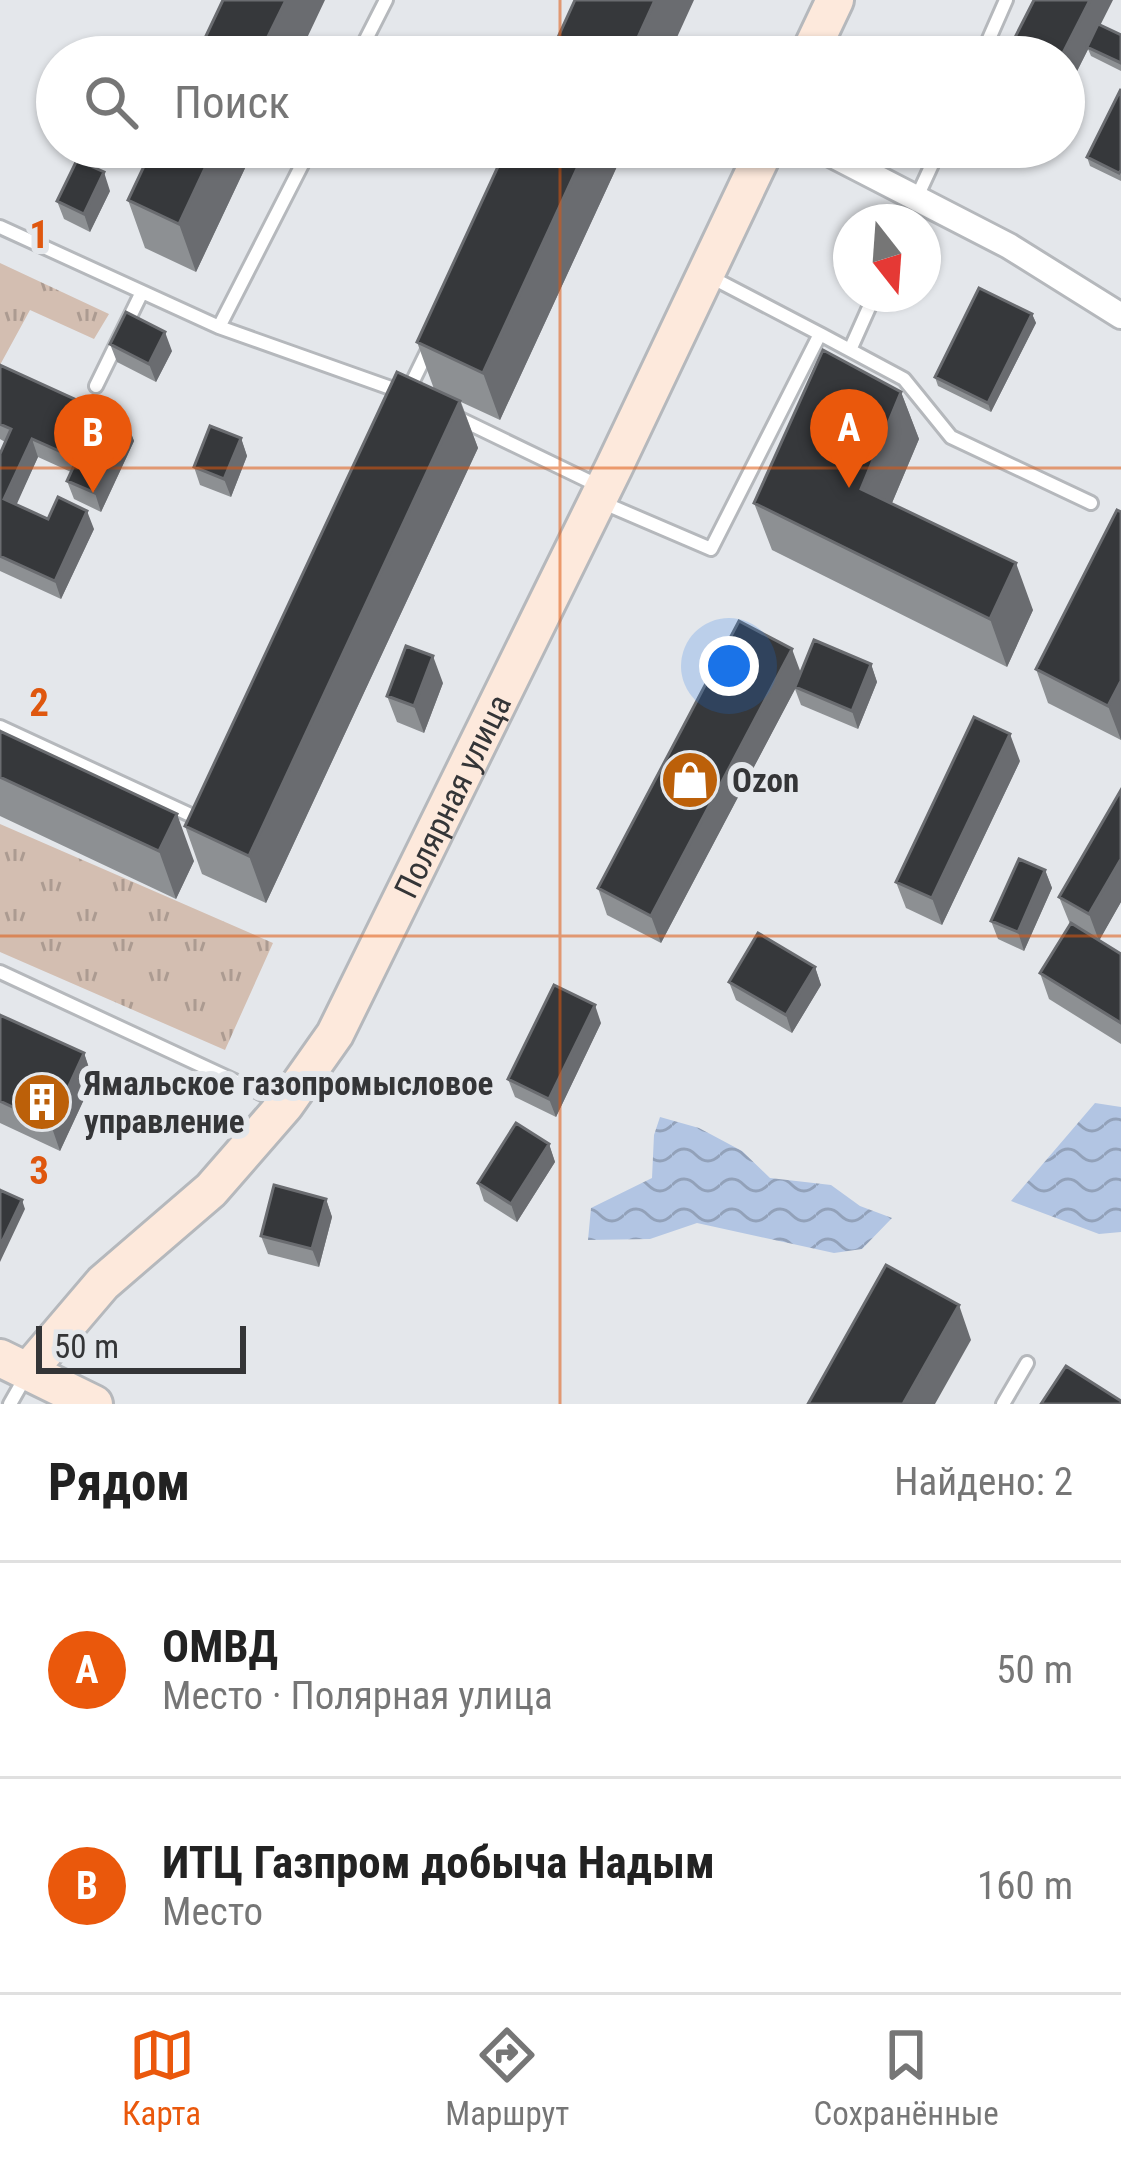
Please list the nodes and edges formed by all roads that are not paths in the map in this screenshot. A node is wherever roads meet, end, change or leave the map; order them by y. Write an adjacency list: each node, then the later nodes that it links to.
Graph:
1 (386, 0): 4 (lane)
2 (835, 0): 5 (street)
3 (1006, 0): 6 (lane)
4 (368, 36)
5 (818, 36)
6 (990, 36)
7 (300, 168): 17 (lane)
8 (756, 168): 13 (street, Полярная улица)
9 (857, 168): 11 (street)
10 (931, 168): 11 (lane)
11 (917, 199): 16 (street)
12 (0, 227): 14 (lane)
13 (706, 274): 19 (lane); 26 (street, Полярная улица)
14 (142, 292): 17 (lane); 21 (lane)
15 (867, 312): 20 (lane)
16 (1121, 316)
17 (219, 327): 22 (lane)
18 (436, 332): 22 (lane)
19 (820, 334): 20 (lane); 26 (lane)
20 (850, 350): 27 (lane)
21 (96, 386)
22 (407, 394): 23 (lane); 25 (lane)
23 (427, 403)
24 (446, 412): 26 (lane)
25 (397, 415)
26 (601, 495): 31 (street, Полярная улица)
27 (1091, 503)
28 (0, 727): 29 (lane)
29 (208, 796)
30 (0, 972): 31 (lane)
31 (285, 1105): 33 (street, Полярная улица)
32 (1027, 1363): 36 (lane)
33 (14, 1365): 34 (lane); 35 (street)
34 (10, 1404)
35 (94, 1404)
36 (1003, 1404)

